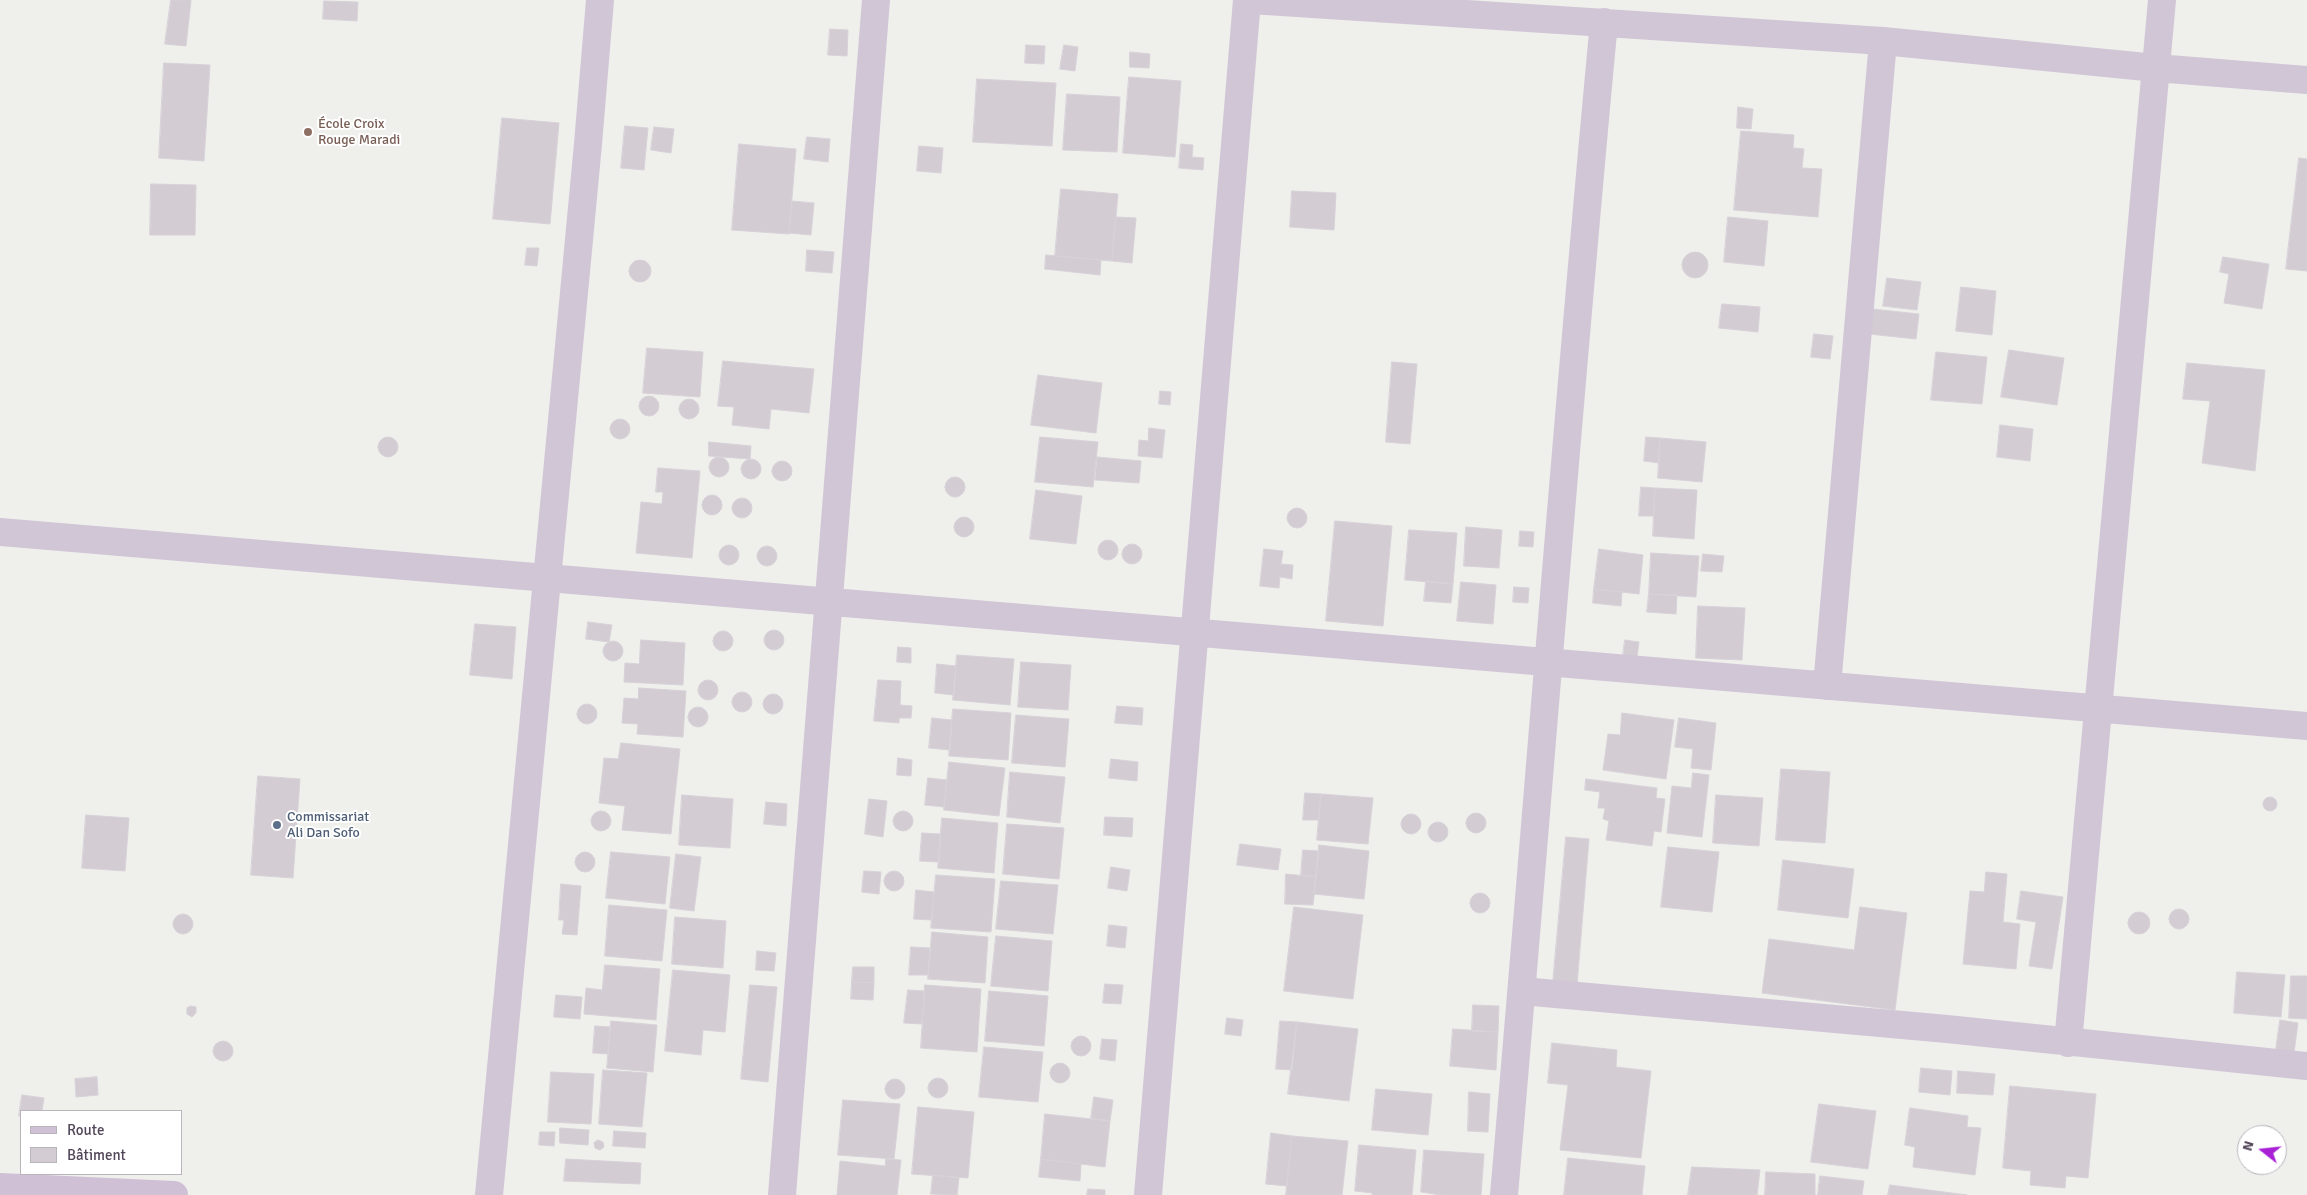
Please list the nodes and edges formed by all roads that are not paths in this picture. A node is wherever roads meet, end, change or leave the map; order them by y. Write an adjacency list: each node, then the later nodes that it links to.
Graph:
1 (600, 0): 11 (street)
2 (876, 0): 12 (street)
3 (1247, 0): 13 (street)
4 (1251, 0): 6 (street)
5 (2162, 0): 8 (street)
6 (1604, 22): 7 (street); 14 (street)
7 (1883, 41): 8 (street); 15 (street)
8 (2156, 68): 9 (street); 16 (street)
9 (2307, 80)
10 (0, 532): 11 (street)
11 (548, 578): 12 (street); 23 (street)
12 (829, 602): 13 (street); 24 (street)
13 (1195, 633): 14 (street); 25 (street)
14 (1550, 662): 15 (street); 18 (street)
15 (1827, 686): 16 (street)
16 (2098, 709): 17 (street); 19 (street)
17 (2307, 726)
18 (1522, 991): 19 (street); 26 (street)
19 (2068, 1043): 20 (street)
20 (2307, 1066)
21 (0, 1187): 22 (street)
22 (174, 1195)
23 (489, 1195)
24 (782, 1195)
25 (1148, 1195)
26 (1504, 1195)

